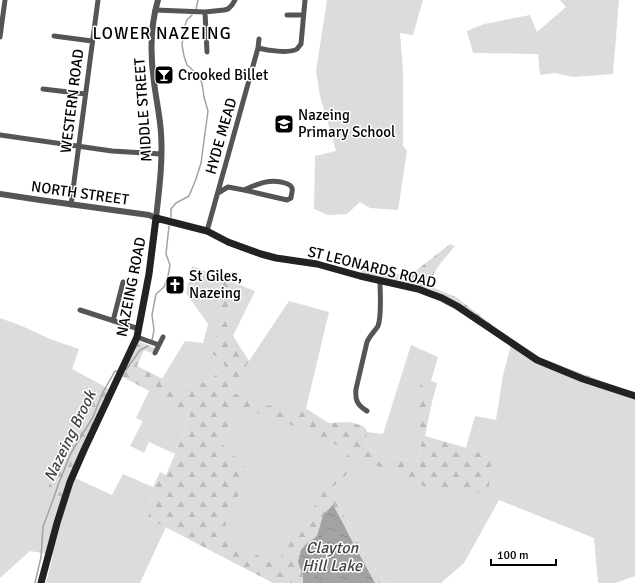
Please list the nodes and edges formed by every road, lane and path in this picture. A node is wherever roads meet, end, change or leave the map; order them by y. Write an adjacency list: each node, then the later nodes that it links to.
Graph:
1 (5, 0): 11 (street)
2 (98, 0): 13 (street, WESTERN ROAD)
3 (158, 0): 6 (street, MIDDLE STREET)
4 (235, 0): 7 (street)
5 (305, 0): 9 (street)
6 (155, 10): 7 (street); 20 (street, MIDDLE STREET)
7 (205, 12): 15 (street)
8 (287, 15): 9 (street)
9 (303, 15): 14 (street)
10 (54, 36): 13 (street)
11 (0, 37)
12 (259, 39): 14 (street, HYDE MEAD)
13 (92, 41): 17 (street, WESTERN ROAD)
14 (258, 48): 21 (street, HYDE MEAD)
15 (207, 52)
16 (43, 89): 17 (street)
17 (85, 94): 19 (street, WESTERN ROAD)
18 (0, 134): 19 (street)
19 (79, 146): 20 (street); 26 (street, WESTERN ROAD)
20 (161, 154): 27 (street, MIDDLE STREET)
21 (222, 177): 22 (street); 24 (street, HYDE MEAD)
22 (228, 187): 23 (street); 24 (street)
23 (244, 190): 23 (street)
24 (218, 193): 28 (street, HYDE MEAD)
25 (0, 194): 26 (street, NORTH STREET)
26 (71, 205): 27 (street, NORTH STREET)
27 (156, 218): 28 (main road, ST LEONARDS ROAD); 33 (main road, NAZEING ROAD)
28 (207, 231): 29 (main road, ST LEONARDS ROAD)
29 (380, 281): 37 (main road, ST LEONARDS ROAD); 38 (street)
30 (123, 282): 32 (street)
31 (80, 310): 32 (street)
32 (113, 321): 33 (street)
33 (138, 333): 35 (street); 39 (main road, NAZEING ROAD)
34 (163, 336): 35 (street)
35 (159, 345): 36 (street)
36 (156, 353)
37 (635, 396)
38 (367, 411)
39 (42, 583)

